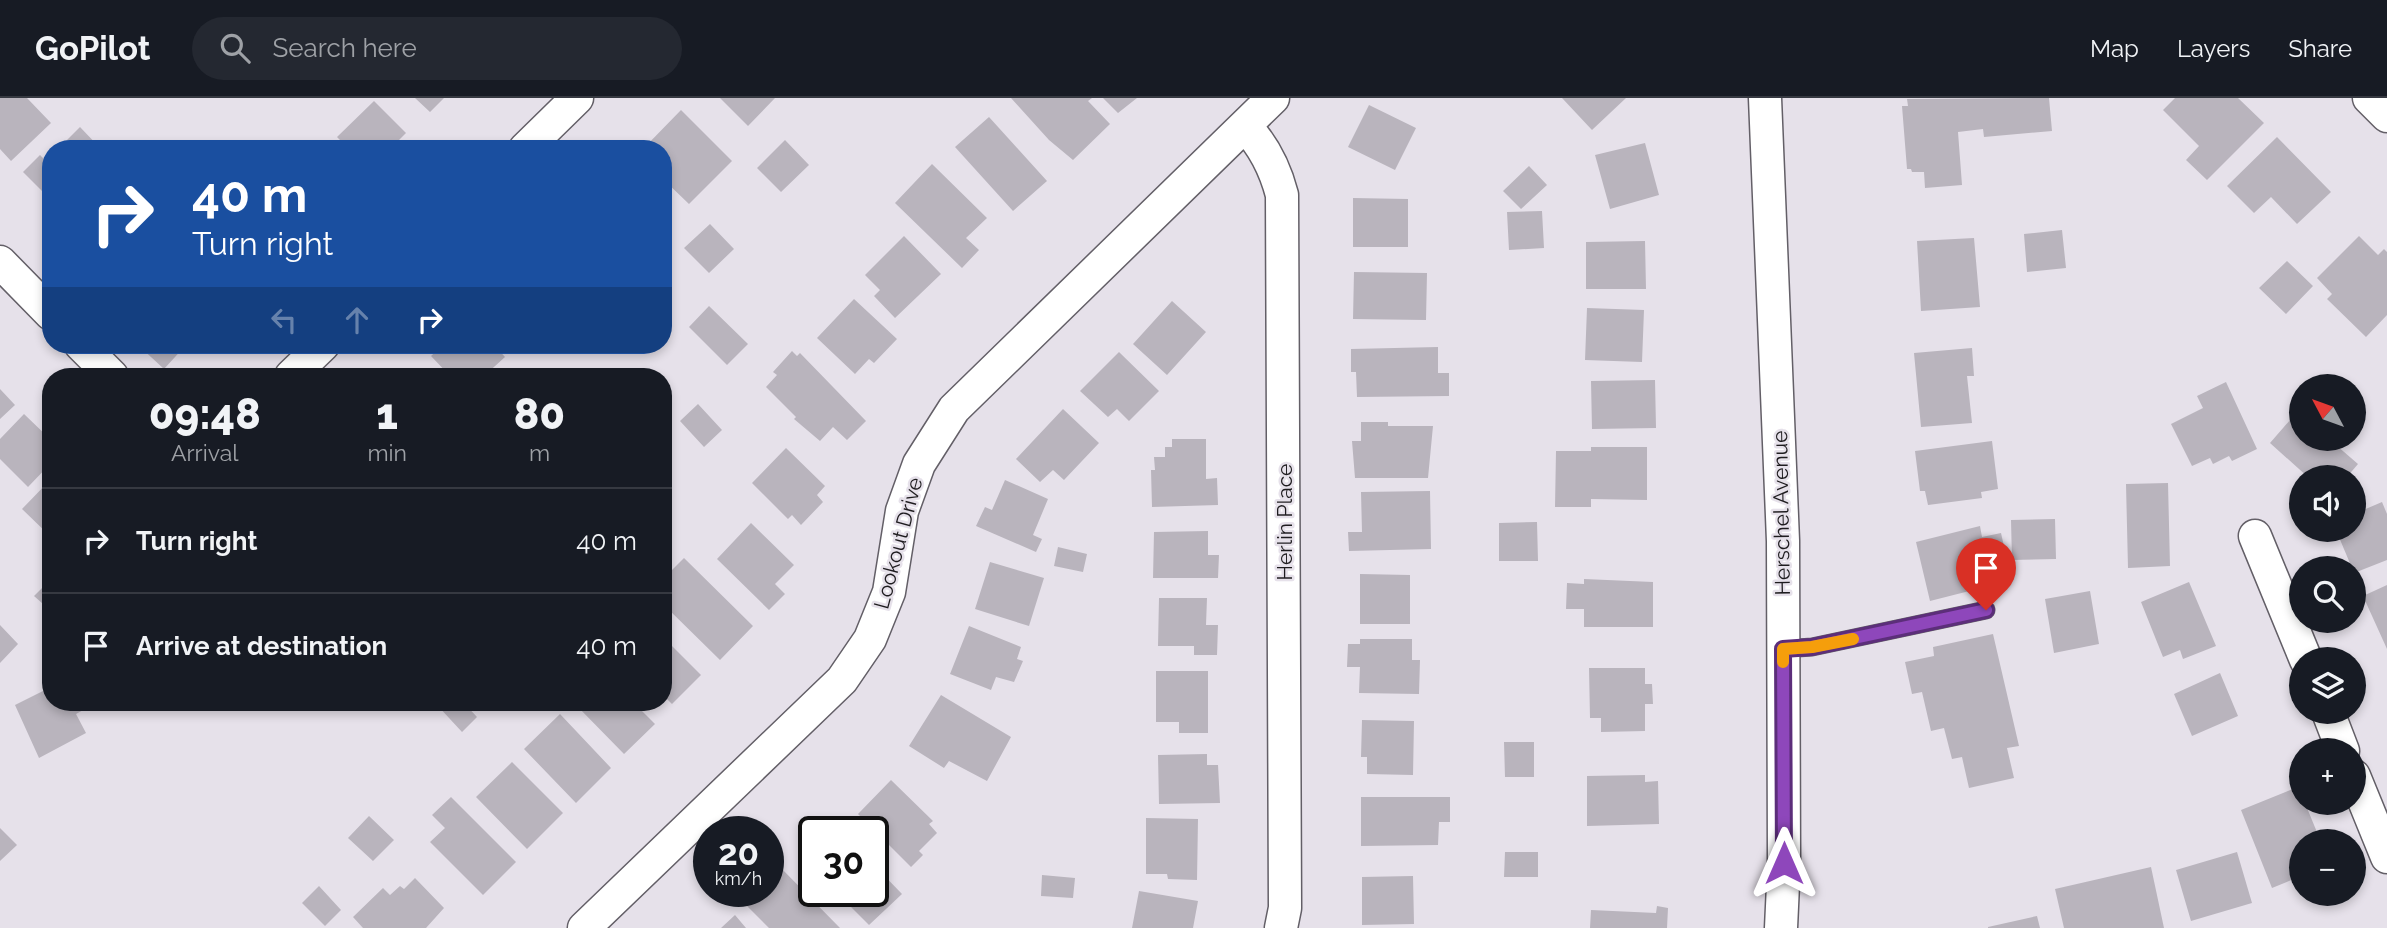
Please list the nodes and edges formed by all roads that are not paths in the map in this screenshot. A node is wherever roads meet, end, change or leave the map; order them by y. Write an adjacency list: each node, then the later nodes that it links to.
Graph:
1 (577, 98): 7 (street)
2 (1273, 98): 6 (street, Lookout Drive)
3 (1765, 98): 17 (street, Herschel Avenue)
4 (2369, 98): 5 (street)
5 (2387, 116)
6 (1245, 126): 20 (street, Lookout Drive); 21 (street, Herlin Place)
7 (534, 140)
8 (0, 261): 9 (street)
9 (42, 305)
10 (90, 354): 12 (street)
11 (314, 354): 13 (street)
12 (104, 368)
13 (299, 368)
14 (2255, 536): 16 (street)
15 (1986, 610): 17 (lane)
16 (2301, 647)
17 (1783, 649): 22 (street, Herschel Avenue)
18 (2366, 806): 19 (street)
19 (2387, 858)
20 (584, 928)
21 (1281, 928)
22 (1781, 928)

